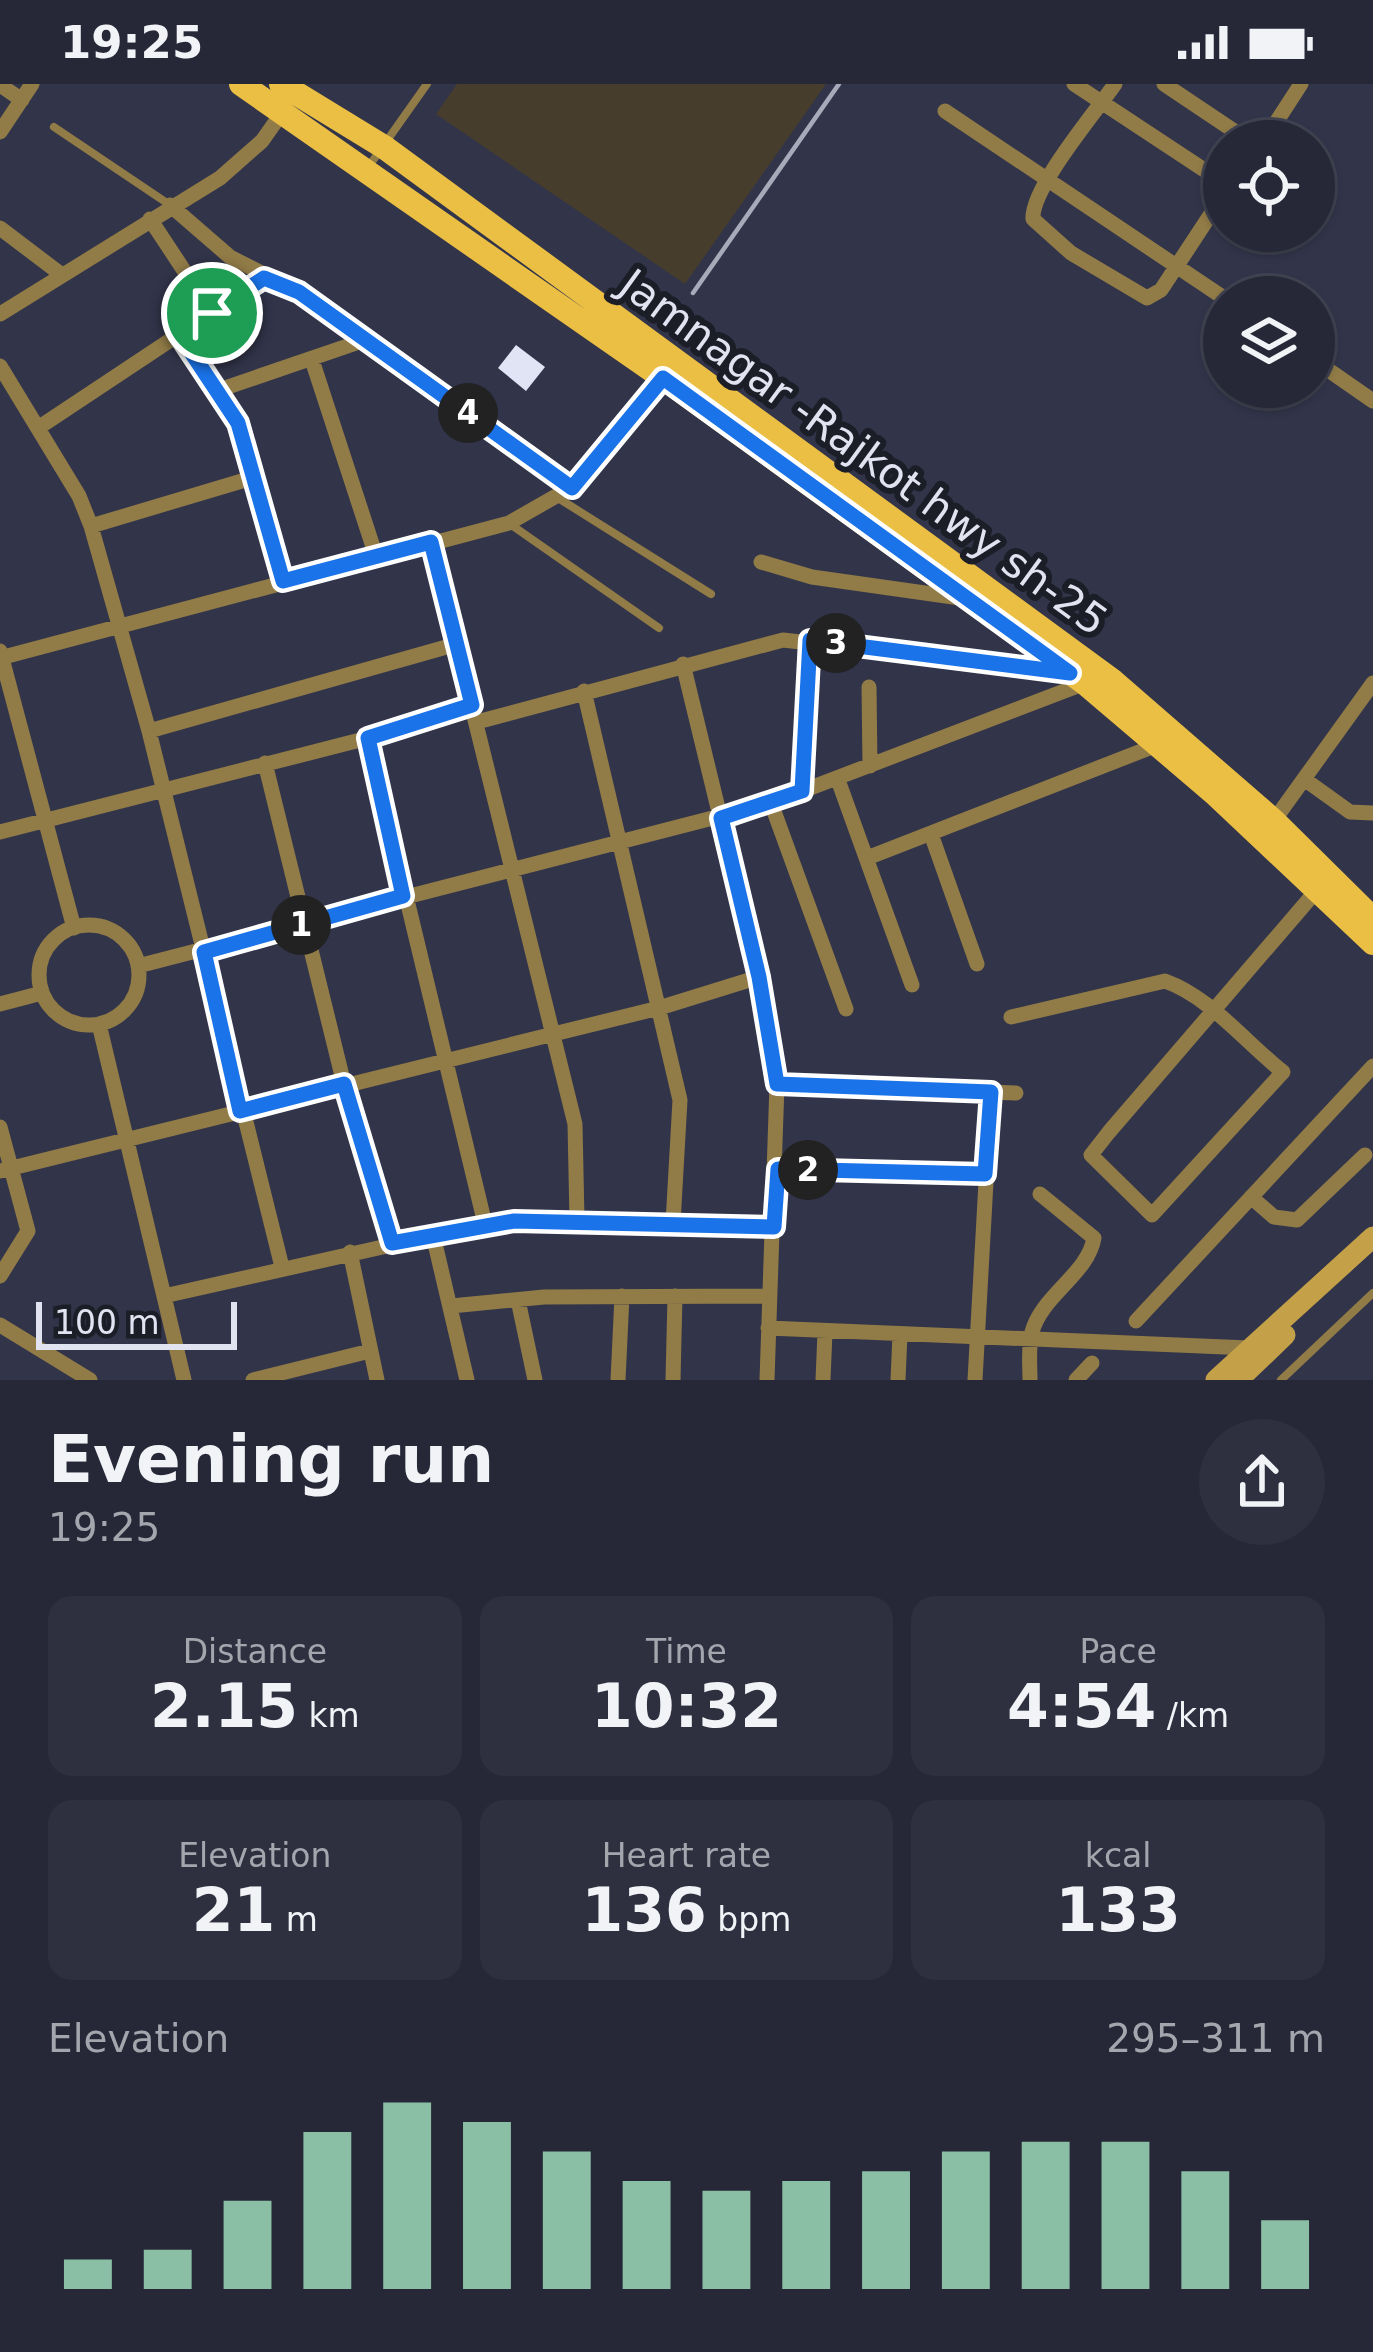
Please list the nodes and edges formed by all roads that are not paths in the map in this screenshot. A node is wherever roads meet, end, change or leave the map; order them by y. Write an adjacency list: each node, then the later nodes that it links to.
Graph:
1 (32, 84): 10 (street)
2 (241, 84): 9 (main road)
3 (427, 84): 17 (lane)
4 (1074, 84): 11 (street)
5 (1114, 84): 11 (street)
6 (1164, 84): 13 (street)
7 (1301, 84): 14 (street)
8 (0, 86): 10 (street)
9 (286, 98): 17 (main road, Jamnagar -Rajkot hwy sh-25); 19 (main road); 21 (street)
10 (22, 100): 16 (street)
11 (1102, 102): 18 (street); 20 (street)
12 (945, 111): 20 (street)
13 (1218, 120)
14 (1278, 120)
15 (54, 127): 21 (lane)
16 (0, 132)
17 (384, 147): 19 (lane); 35 (main road, Jamnagar -Rajkot hwy sh-25)
18 (1203, 168)
19 (364, 172): 35 (main road)
20 (1046, 183): 25 (street); 25 (street)
21 (170, 206): 22 (street); 27 (street)
22 (150, 219): 26 (street); 29 (street)
23 (1203, 225): 25 (street)
24 (0, 228): 26 (street)
25 (1176, 264): 28 (street)
26 (62, 274): 30 (street)
27 (264, 278): 29 (street); 32 (street)
28 (1203, 283)
29 (212, 313): 31 (street)
30 (0, 314)
31 (179, 334): 37 (street); 39 (street)
32 (365, 340): 33 (street); 41 (street)
33 (311, 360): 37 (street); 45 (street)
34 (0, 366): 39 (street)
35 (668, 370): 41 (street); 49 (main road); 56 (main road, Jamnagar -Rajkot hwy sh-25)
36 (1335, 375): 38 (street)
37 (219, 391): 40 (street)
38 (1373, 401)
39 (38, 428): 43 (street)
40 (252, 478): 43 (street); 47 (street)
41 (565, 493): 42 (street); 48 (lane)
42 (509, 524): 44 (street); 51 (lane)
43 (91, 526): 50 (street)
44 (431, 542): 45 (street); 53 (street)
45 (376, 556): 47 (street)
46 (761, 562): 49 (street)
47 (283, 581): 50 (street)
48 (711, 594)
49 (963, 598): 56 (main road)
50 (119, 627): 54 (street); 61 (street)
51 (659, 628)
52 (810, 640): 55 (street); 56 (street); 69 (street)
53 (457, 644): 60 (street); 61 (street)
54 (1, 655): 72 (street)
55 (682, 664): 59 (street); 73 (street)
56 (1086, 676): 63 (main road); 65 (street); 74 (main road, Jamnagar -Rajkot hwy sh-25)
57 (1373, 683): 66 (street)
58 (869, 687): 65 (street)
59 (584, 691): 60 (street); 77 (street)
60 (474, 714): 62 (street); 79 (street)
61 (148, 731): 68 (street)
62 (368, 738): 64 (street); 81 (street)
63 (1157, 745): 74 (main road); 76 (street)
64 (265, 763): 68 (street); 83 (street)
65 (870, 766): 67 (street)
66 (1304, 779): 71 (street); 74 (street)
67 (838, 780): 69 (street); 78 (street)
68 (162, 788): 72 (street); 86 (street)
69 (802, 791): 70 (street)
70 (771, 803): 73 (street); 94 (street)
71 (1373, 813)
72 (47, 818): 75 (street); 84 (street)
73 (721, 818): 77 (street); 89 (street)
74 (1268, 829): 80 (main road); 82 (main road, Jamnagar -Rajkot hwy sh-25)
75 (0, 832)
76 (931, 834): 78 (street); 87 (street)
77 (619, 843): 79 (street); 93 (street)
78 (867, 858): 90 (street)
79 (514, 872): 81 (street); 98 (street)
80 (1317, 890): 85 (main road); 95 (street)
81 (403, 896): 83 (street); 99 (street)
82 (1373, 919)
83 (305, 924): 86 (street); 101 (street)
84 (74, 928): 88 (street); 91 (street)
85 (1373, 943)
86 (204, 952): 88 (street); 105 (street)
87 (977, 964)
88 (138, 966): 97 (street)
89 (759, 977): 93 (street); 102 (street)
90 (912, 985)
91 (42, 993): 92 (street); 97 (street)
92 (0, 1004)
93 (659, 1008): 98 (street); 115 (street)
94 (846, 1009)
95 (1212, 1010): 95 (street); 96 (street)
96 (1011, 1017)
97 (99, 1024): 107 (street)
98 (553, 1034): 99 (street); 114 (street)
99 (443, 1059): 101 (street); 116 (street)
100 (1373, 1066): 113 (street)
101 (344, 1084): 105 (street); 120 (street)
102 (777, 1084): 103 (street); 110 (street)
103 (991, 1092): 104 (street); 111 (street)
104 (1016, 1093)
105 (240, 1111): 107 (street); 123 (street)
106 (0, 1127): 109 (street)
107 (127, 1142): 109 (street); 126 (street)
108 (1365, 1155): 113 (street)
109 (5, 1169): 124 (street)
110 (778, 1169): 111 (street); 117 (street)
111 (985, 1174): 137 (street)
112 (1040, 1194): 138 (street)
113 (1252, 1197): 132 (street)
114 (577, 1220): 115 (street); 116 (street)
115 (673, 1223): 117 (street)
116 (485, 1224): 118 (street)
117 (774, 1227): 129 (street)
118 (433, 1235): 120 (street); 131 (street)
119 (1373, 1237): 139 (main road)
120 (392, 1243): 121 (street)
121 (350, 1252): 123 (street); 140 (street)
122 (1373, 1253): 158 (main road)
123 (282, 1267): 126 (street)
124 (0, 1276)
125 (1373, 1293): 159 (lane)
126 (164, 1296): 144 (street)
127 (622, 1296): 128 (street); 130 (street); 149 (street)
128 (675, 1296): 129 (street); 150 (street)
129 (769, 1296): 134 (street)
130 (518, 1300): 131 (street); 148 (street)
131 (452, 1306): 147 (street)
132 (1136, 1321)
133 (0, 1325): 143 (street)
134 (768, 1328): 135 (street); 151 (street)
135 (825, 1332): 136 (street); 152 (street)
136 (900, 1334): 137 (street); 153 (street)
137 (977, 1335): 138 (street); 154 (street)
138 (1030, 1335): 139 (street); 155 (street)
139 (1249, 1348): 157 (main road)
140 (370, 1351): 142 (street); 146 (street)
141 (1092, 1363): 156 (street)
142 (288, 1376): 145 (street)
143 (90, 1380)
144 (184, 1380)
145 (253, 1380)
146 (376, 1380)
147 (467, 1380)
148 (535, 1380)
149 (619, 1380)
150 (673, 1380)
151 (766, 1380)
152 (823, 1380)
153 (898, 1380)
154 (975, 1380)
155 (1030, 1380)
156 (1076, 1380)
157 (1216, 1380)
158 (1238, 1380)
159 (1281, 1380)

